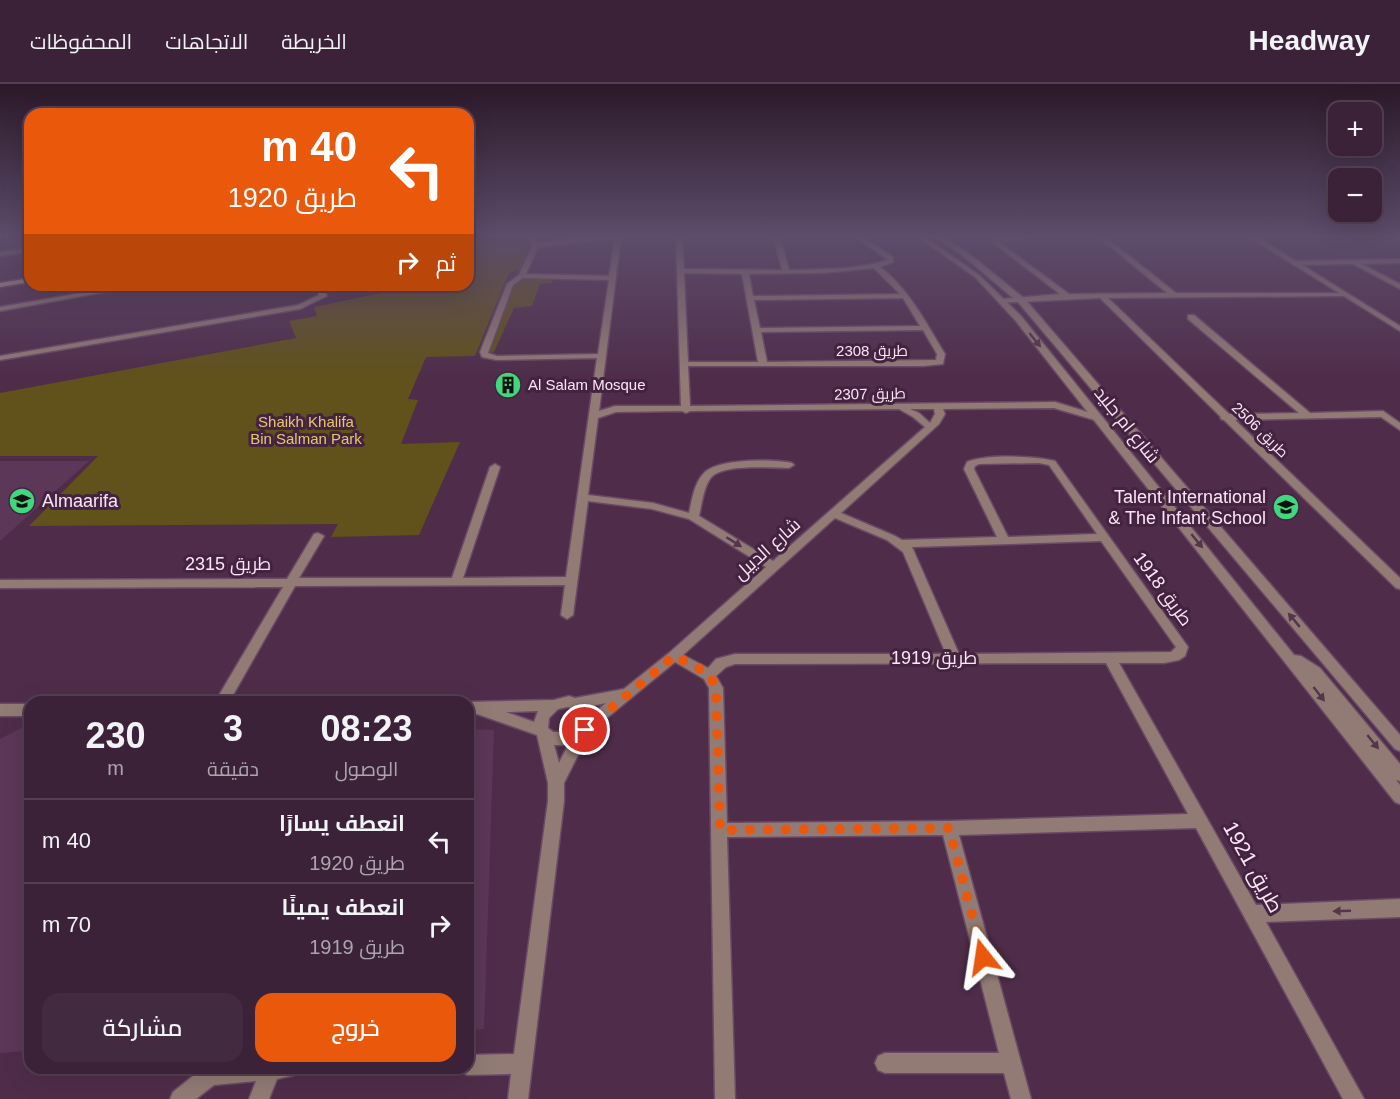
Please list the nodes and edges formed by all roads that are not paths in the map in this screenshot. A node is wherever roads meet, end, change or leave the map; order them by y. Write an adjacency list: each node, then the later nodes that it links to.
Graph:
1 (512, 282): 26 (street)
2 (611, 282): 26 (street)
3 (681, 282): 28 (street)
4 (748, 282): 19 (street)
5 (893, 282): 16 (street, طريق 2308)
6 (983, 282): 20 (street, شارع ام جليد)
7 (1000, 282): 18 (street, شارع ام جليد)
8 (1046, 282): 17 (street)
9 (1158, 282): 15 (street)
10 (1325, 282): 13 (street)
11 (105, 291): 21 (street)
12 (321, 291): 27 (street)
13 (1344, 294): 15 (street); 25 (street)
14 (1101, 295): 15 (street); 17 (street); 40 (street, طريق 2506)
15 (1174, 295)
16 (904, 296): 19 (street); 23 (street, طريق 2308)
17 (1064, 296): 18 (street)
18 (1019, 297): 20 (street); 76 (street, شارع ام جليد, one-way to 18)
19 (752, 298): 24 (street)
20 (1000, 298): 30 (street, شارع ام جليد, one-way to 30)
21 (0, 309)
22 (1191, 317): 39 (street)
23 (924, 328): 24 (street); 29 (street, طريق 2308)
24 (758, 330): 29 (street)
25 (1400, 330)
26 (602, 356): 38 (street)
27 (0, 358)
28 (684, 364): 29 (street, طريق 2308); 35 (street)
29 (764, 364)
30 (1076, 391): 31 (street); 41 (street, شارع ام جليد)
31 (1055, 405): 32 (street, طريق 2307); 41 (street, طريق 2307)
32 (969, 406): 34 (street, طريق 2307); 42 (street, شارع الديبل)
33 (899, 407): 34 (street, طريق 2307); 35 (street, طريق 2307); 42 (street)
34 (934, 407): 42 (street)
35 (686, 410): 38 (street, طريق 2307)
36 (1383, 414): 37 (street); 39 (street); 43 (street)
37 (1400, 414)
38 (594, 416): 46 (street)
39 (1308, 416): 40 (street)
40 (1224, 417): 58 (street, طريق 2506)
41 (1098, 418): 61 (street, شارع ام جليد, one-way to 61)
42 (929, 427): 47 (street, شارع الديبل)
43 (1400, 428)
44 (789, 465): 48 (street)
45 (495, 467): 54 (street)
46 (583, 497): 48 (street); 55 (street)
47 (833, 513): 52 (street); 53 (street, شارع الديبل)
48 (693, 517): 53 (street, one-way to 53)
49 (318, 536): 56 (street)
50 (1103, 537): 51 (street); 51 (street, طريق 1918); 64 (street, طريق 1918)
51 (1004, 540): 52 (street)
52 (901, 544): 62 (street)
53 (774, 567): 60 (street, شارع الديبل)
54 (457, 579): 55 (street, طريق 2315); 56 (street, طريق 2315)
55 (572, 581): 59 (street)
56 (292, 582): 57 (street, طريق 2315); 67 (street)
57 (0, 584)
58 (1400, 585)
59 (567, 615)
60 (674, 656): 65 (street); 66 (street, شارع الديبل)
61 (1289, 656): 77 (street, one-way to 77); 79 (street, شارع ام جليد, one-way to 79)
62 (954, 658): 63 (street, طريق 1919); 65 (street, طريق 1919)
63 (1110, 658): 64 (street, طريق 1919); 80 (street, طريق 1921)
64 (1164, 658)
65 (709, 675): 82 (street)
66 (631, 693): 68 (street); 74 (street, شارع الديبل)
67 (226, 696)
68 (576, 703): 69 (street); 74 (street)
69 (554, 705): 70 (street); 75 (street)
70 (474, 708)
71 (474, 709): 75 (street)
72 (0, 710): 73 (street)
73 (24, 710)
74 (585, 730): 75 (street); 78 (street)
75 (543, 732): 78 (street)
76 (1400, 745)
77 (1400, 775)
78 (556, 783): 87 (street)
79 (1400, 797)
80 (1201, 821): 81 (street); 84 (street, طريق 1921)
81 (949, 828): 82 (street); 86 (street)
82 (720, 830): 94 (street)
83 (1400, 909): 84 (street, one-way to 84)
84 (1253, 914): 96 (street, طريق 1921)
85 (885, 1063): 86 (street)
86 (1011, 1063): 95 (street)
87 (523, 1064): 88 (street); 93 (street)
88 (474, 1065)
89 (219, 1074): 91 (street)
90 (269, 1074): 92 (street)
91 (180, 1099)
92 (259, 1099)
93 (518, 1099)
94 (725, 1099)
95 (1021, 1099)
96 (1354, 1099)

